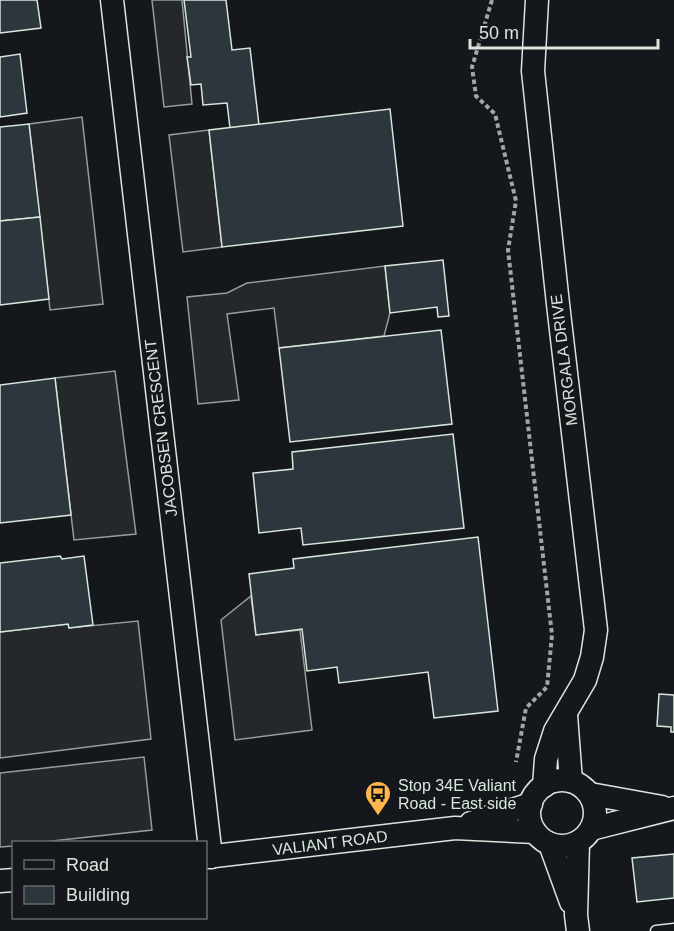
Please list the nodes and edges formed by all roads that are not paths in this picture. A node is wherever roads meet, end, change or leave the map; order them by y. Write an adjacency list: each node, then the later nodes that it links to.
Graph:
1 (112, 0): 11 (street, JACOBSEN CRESCENT)
2 (537, 0): 3 (street, MORGALA DRIVE)
3 (566, 713): 4 (street, MORGALA DRIVE); 5 (street)
4 (544, 786): 5 (street); 6 (street)
5 (580, 788): 7 (street); 9 (street)
6 (531, 804): 8 (street, VALIANT ROAD); 10 (street)
7 (671, 808): 9 (street)
8 (455, 828): 10 (street, VALIANT ROAD); 12 (street, VALIANT ROAD)
9 (585, 836): 10 (street); 13 (street)
10 (543, 838): 13 (street)
11 (206, 841)
12 (208, 857)
13 (577, 923)
14 (674, 929): 15 (lane)
15 (656, 931)

